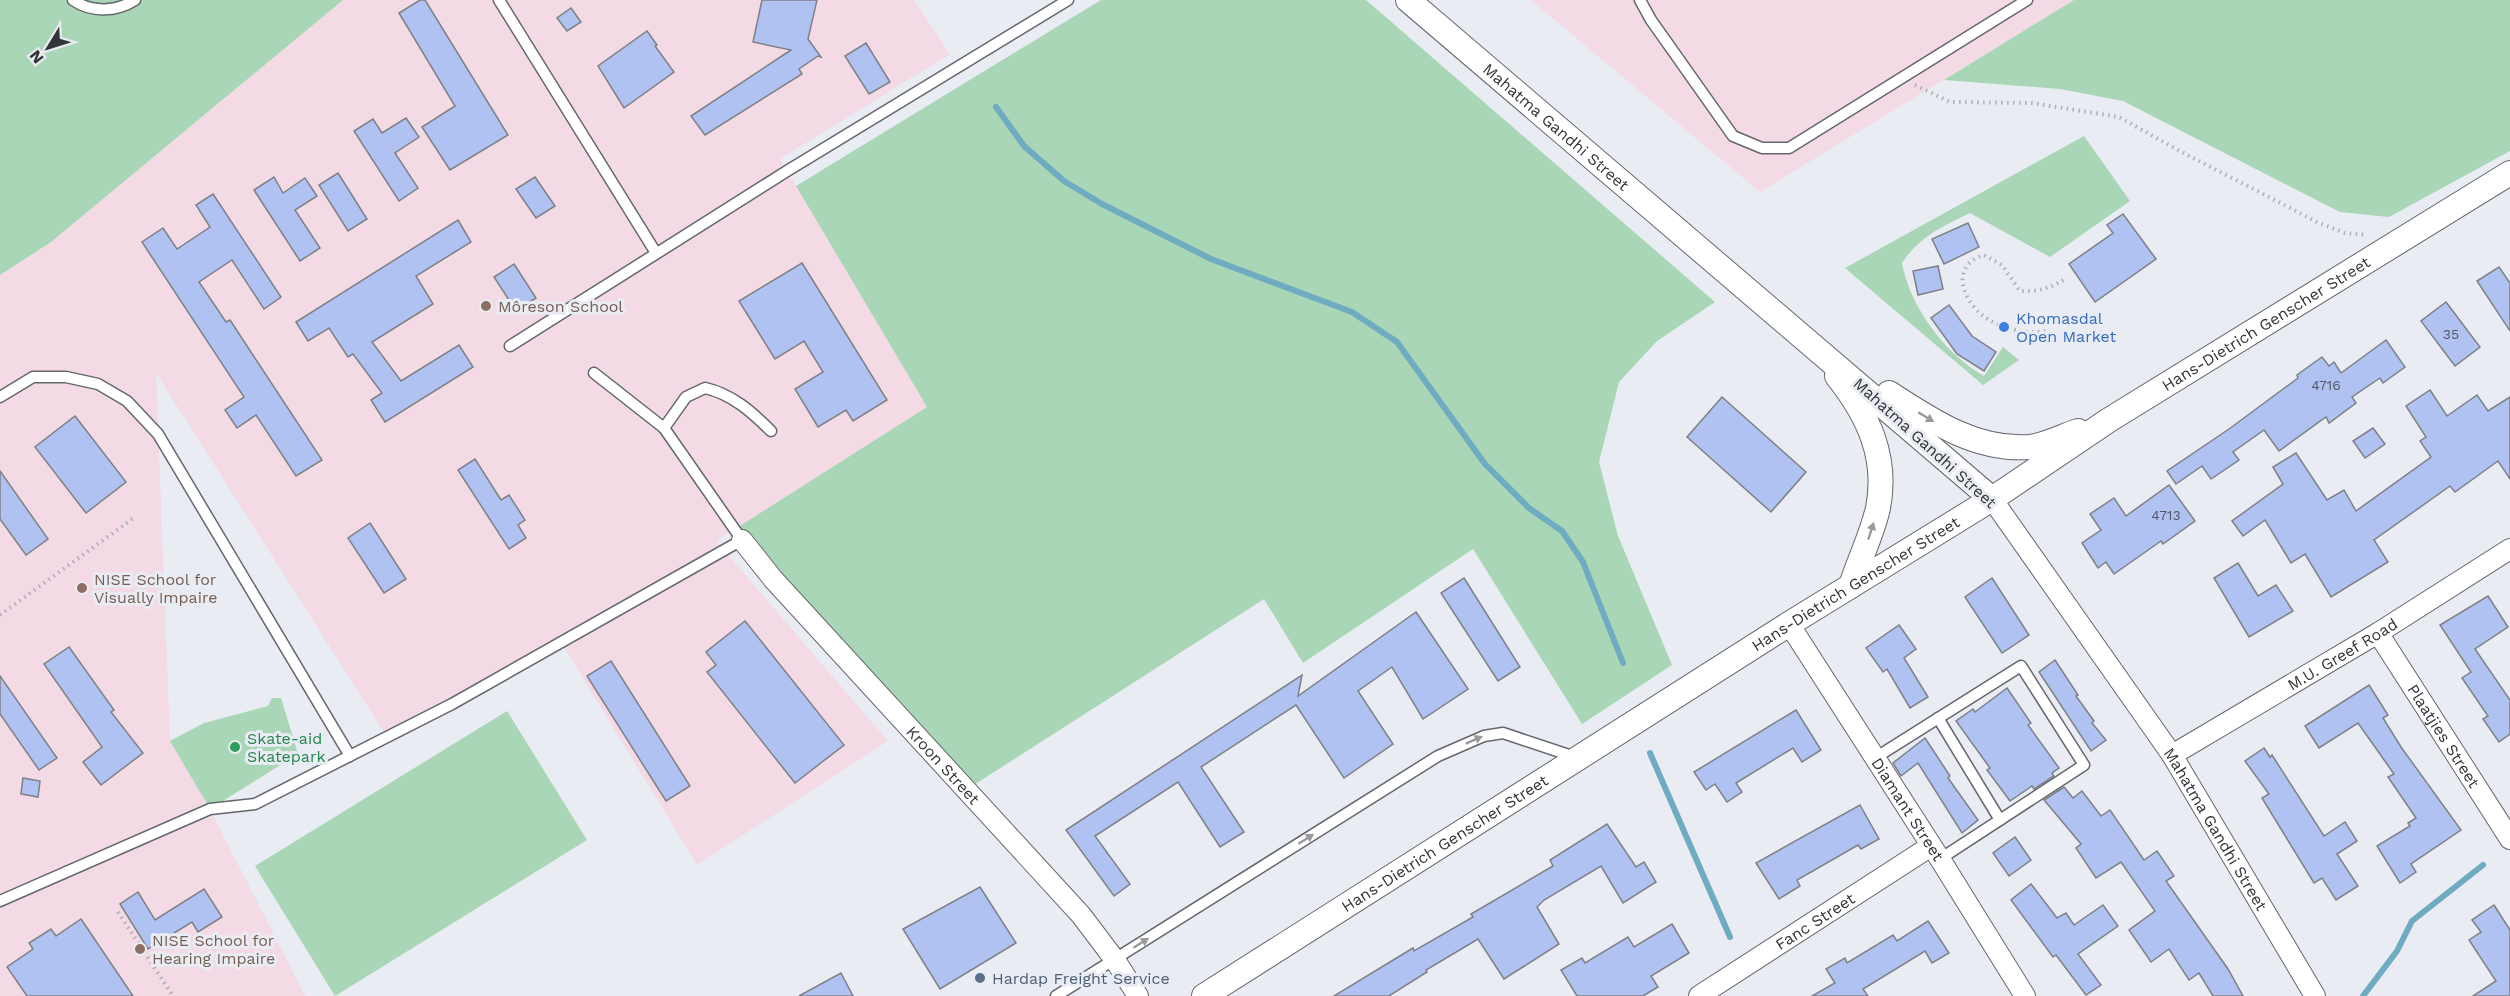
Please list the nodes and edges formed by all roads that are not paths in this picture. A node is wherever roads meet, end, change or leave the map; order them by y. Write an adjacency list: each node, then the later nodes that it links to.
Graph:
1 (74, 0): 2 (lane)
2 (135, 0)
3 (499, 0): 9 (lane)
4 (1068, 0): 9 (lane)
5 (1408, 0): 10 (street, Mahatma Gandhi Street)
6 (1640, 0): 7 (lane)
7 (2027, 0)
8 (2510, 173): 14 (street, Hans-Dietrich Genscher Street)
9 (656, 253): 11 (lane)
10 (1807, 339): 14 (street, one-way to 14); 17 (street, Mahatma Gandhi Street); 20 (street, one-way to 10)
11 (510, 346)
12 (594, 373): 15 (lane)
13 (0, 397): 25 (lane)
14 (2109, 420): 17 (street, Hans-Dietrich Genscher Street)
15 (664, 429): 16 (lane); 18 (lane)
16 (771, 431)
17 (1992, 499): 20 (street, Hans-Dietrich Genscher Street); 24 (street, Mahatma Gandhi Street)
18 (742, 540): 25 (lane); 32 (street, Kroon Street)
19 (2510, 549): 22 (street, M.U. Greef Road)
20 (1851, 586): 21 (street, Hans-Dietrich Genscher Street)
21 (1789, 624): 26 (street, Diamant Street); 27 (street, Hans-Dietrich Genscher Street)
22 (2378, 633): 24 (street, M.U. Greef Road); 29 (street, Plaatjies Street)
23 (1938, 718): 26 (lane); 28 (lane); 28 (lane)
24 (2172, 755): 38 (street, Mahatma Gandhi Street)
25 (350, 756): 31 (lane)
26 (1875, 758): 30 (street, Diamant Street)
27 (1580, 759): 32 (lane, one-way to 27); 35 (street, Hans-Dietrich Genscher Street)
28 (2001, 820): 30 (lane)
29 (2510, 839)
30 (1936, 852): 36 (street, Fanc Street); 37 (street, Diamant Street)
31 (0, 901)
32 (1115, 960): 33 (lane); 34 (street, Kroon Street)
33 (1056, 996)
34 (1138, 996)
35 (1204, 996)
36 (1699, 996)
37 (2025, 996)
38 (2315, 996)

